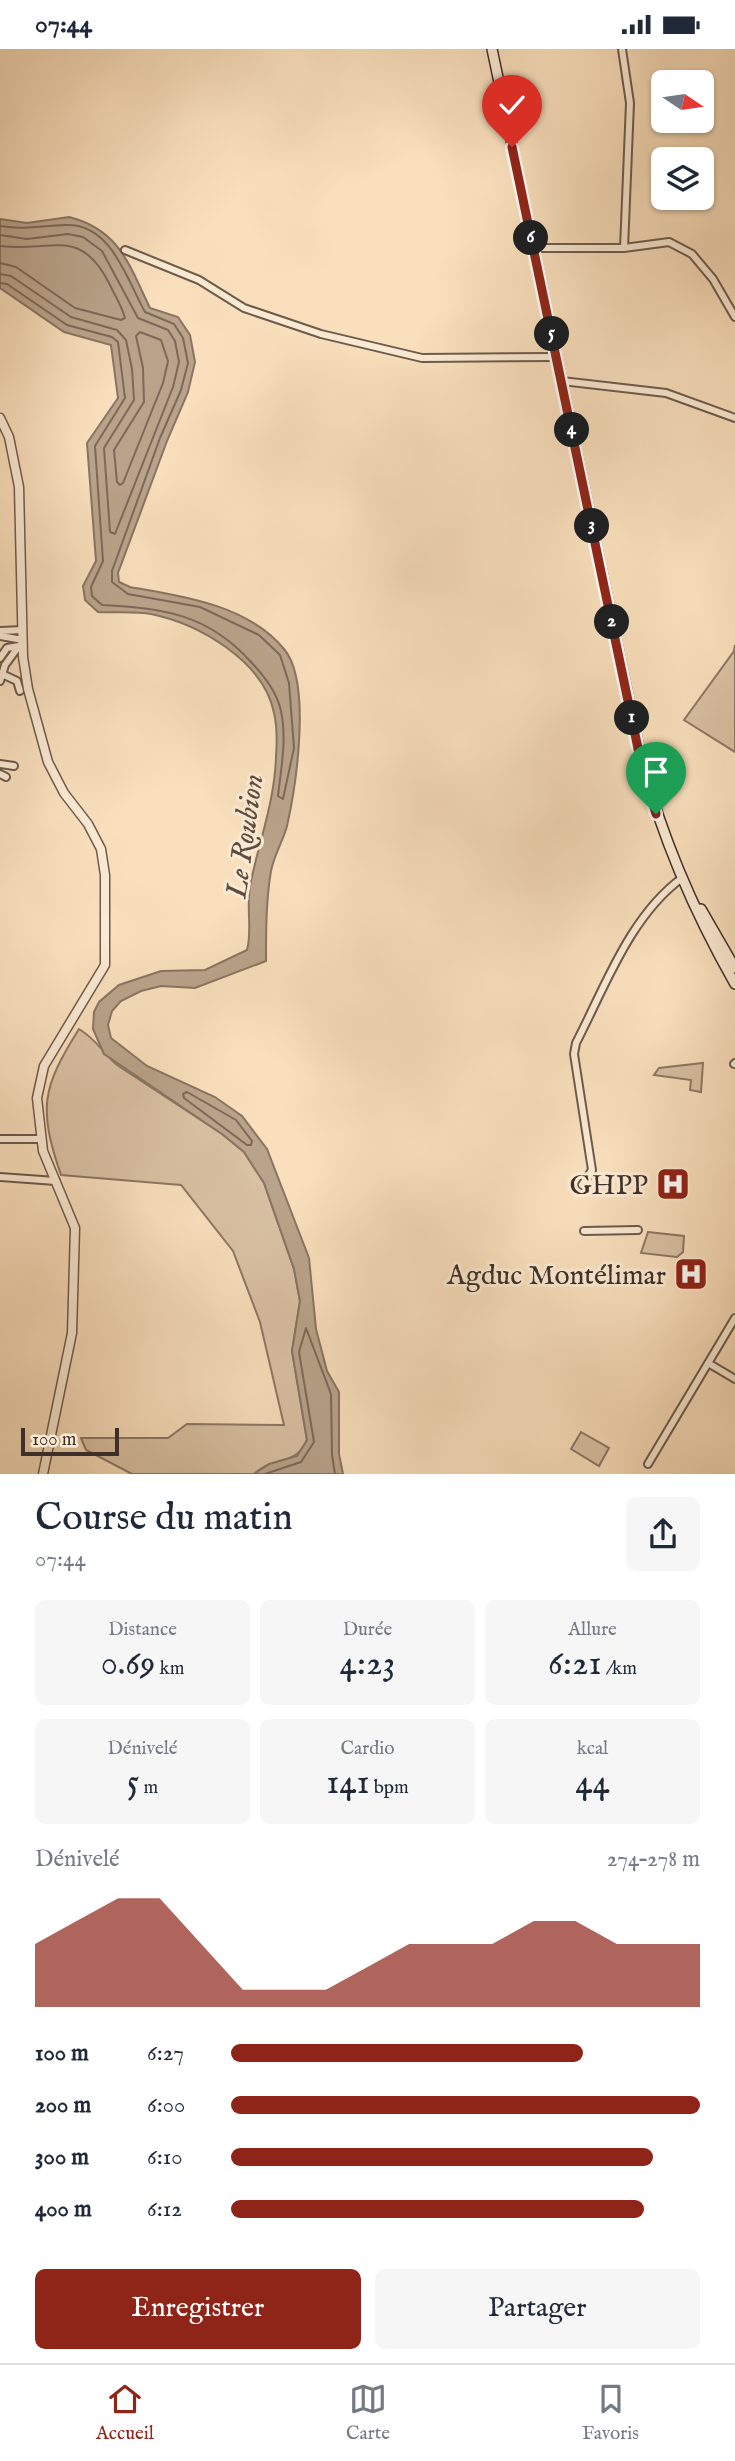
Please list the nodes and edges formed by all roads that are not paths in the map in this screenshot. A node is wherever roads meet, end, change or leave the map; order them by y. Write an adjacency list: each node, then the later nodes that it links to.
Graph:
1 (492, 49): 3 (main road)
2 (622, 49): 4 (street)
3 (533, 248): 4 (street); 7 (main road)
4 (624, 248): 6 (street)
5 (125, 250): 7 (street)
6 (735, 317)
7 (556, 357): 8 (main road)
8 (562, 381): 10 (street); 19 (main road)
9 (0, 418): 13 (street)
10 (735, 418)
11 (0, 631): 13 (street)
12 (0, 636): 13 (street)
13 (22, 640): 14 (street); 15 (street); 23 (street)
14 (0, 658)
15 (1, 677): 16 (street)
16 (20, 691)
17 (0, 764): 18 (street)
18 (14, 766)
19 (682, 878): 20 (main road); 21 (main road); 26 (street)
20 (735, 968)
21 (735, 984)
22 (0, 1139): 23 (street)
23 (42, 1139): 25 (street)
24 (0, 1177): 25 (street)
25 (55, 1181): 33 (street)
26 (582, 1185)
27 (638, 1230): 28 (street)
28 (584, 1231)
29 (735, 1318): 30 (street)
30 (708, 1363): 31 (street); 32 (street)
31 (735, 1379)
32 (648, 1464)
33 (43, 1474)

